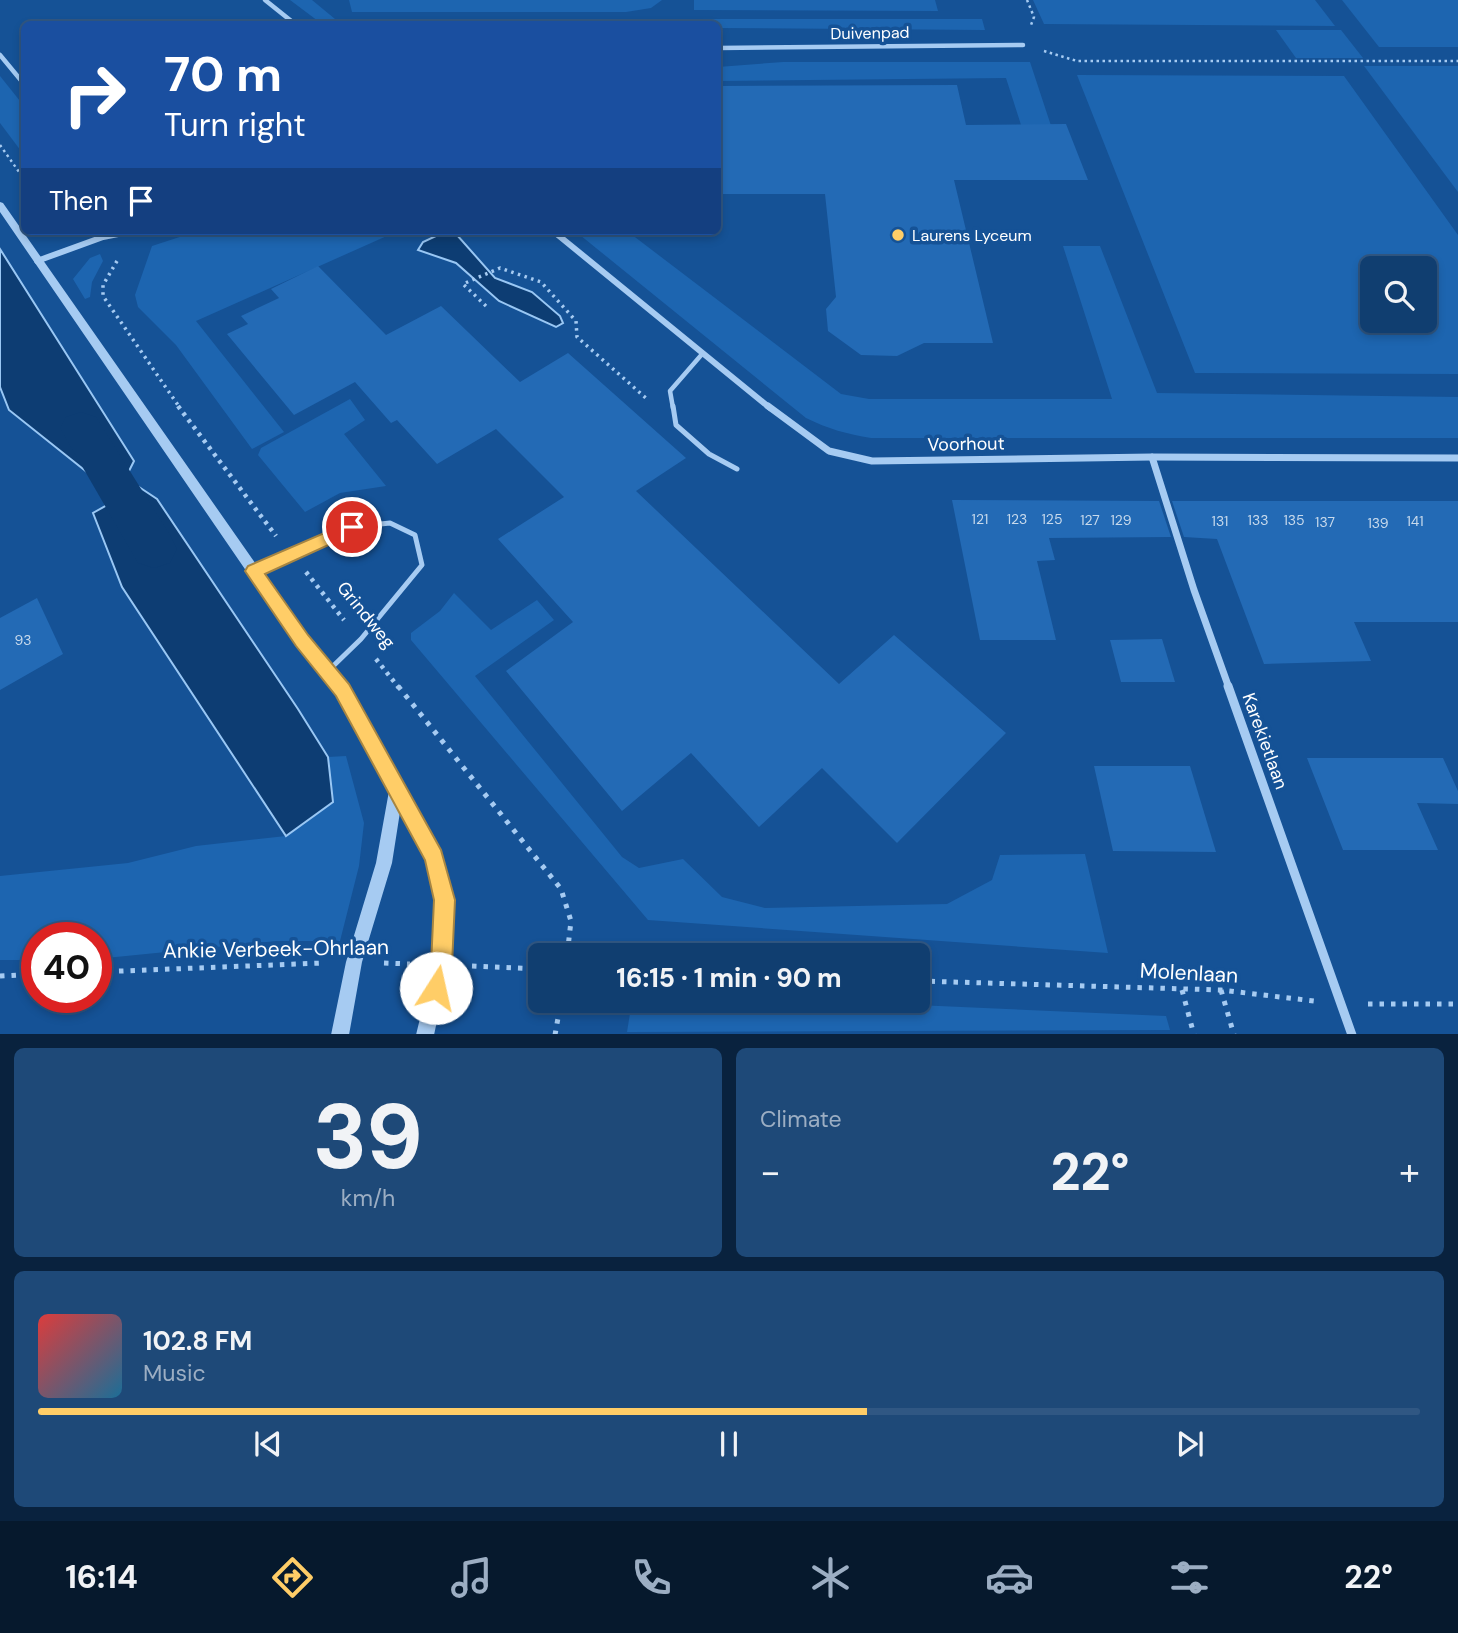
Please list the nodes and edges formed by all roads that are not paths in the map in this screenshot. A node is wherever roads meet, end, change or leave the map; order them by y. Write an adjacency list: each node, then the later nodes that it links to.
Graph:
1 (265, 0): 2 (street)
2 (291, 21)
3 (1023, 45): 4 (street, Duivenpad)
4 (721, 48)
5 (0, 55): 6 (street)
6 (21, 80)
7 (0, 205): 10 (street)
8 (113, 235): 10 (street)
9 (558, 235): 11 (street, Voorhout)
10 (37, 261): 15 (street)
11 (703, 353): 12 (street, Voorhout); 14 (lane)
12 (1152, 457): 13 (street, Voorhout); 20 (street, Karekietlaan)
13 (1458, 458)
14 (737, 469)
15 (253, 571): 16 (street); 16 (lane)
16 (328, 671): 17 (street)
17 (396, 791): 18 (street); 19 (street)
18 (340, 1034)
19 (425, 1034)
20 (1352, 1034)

